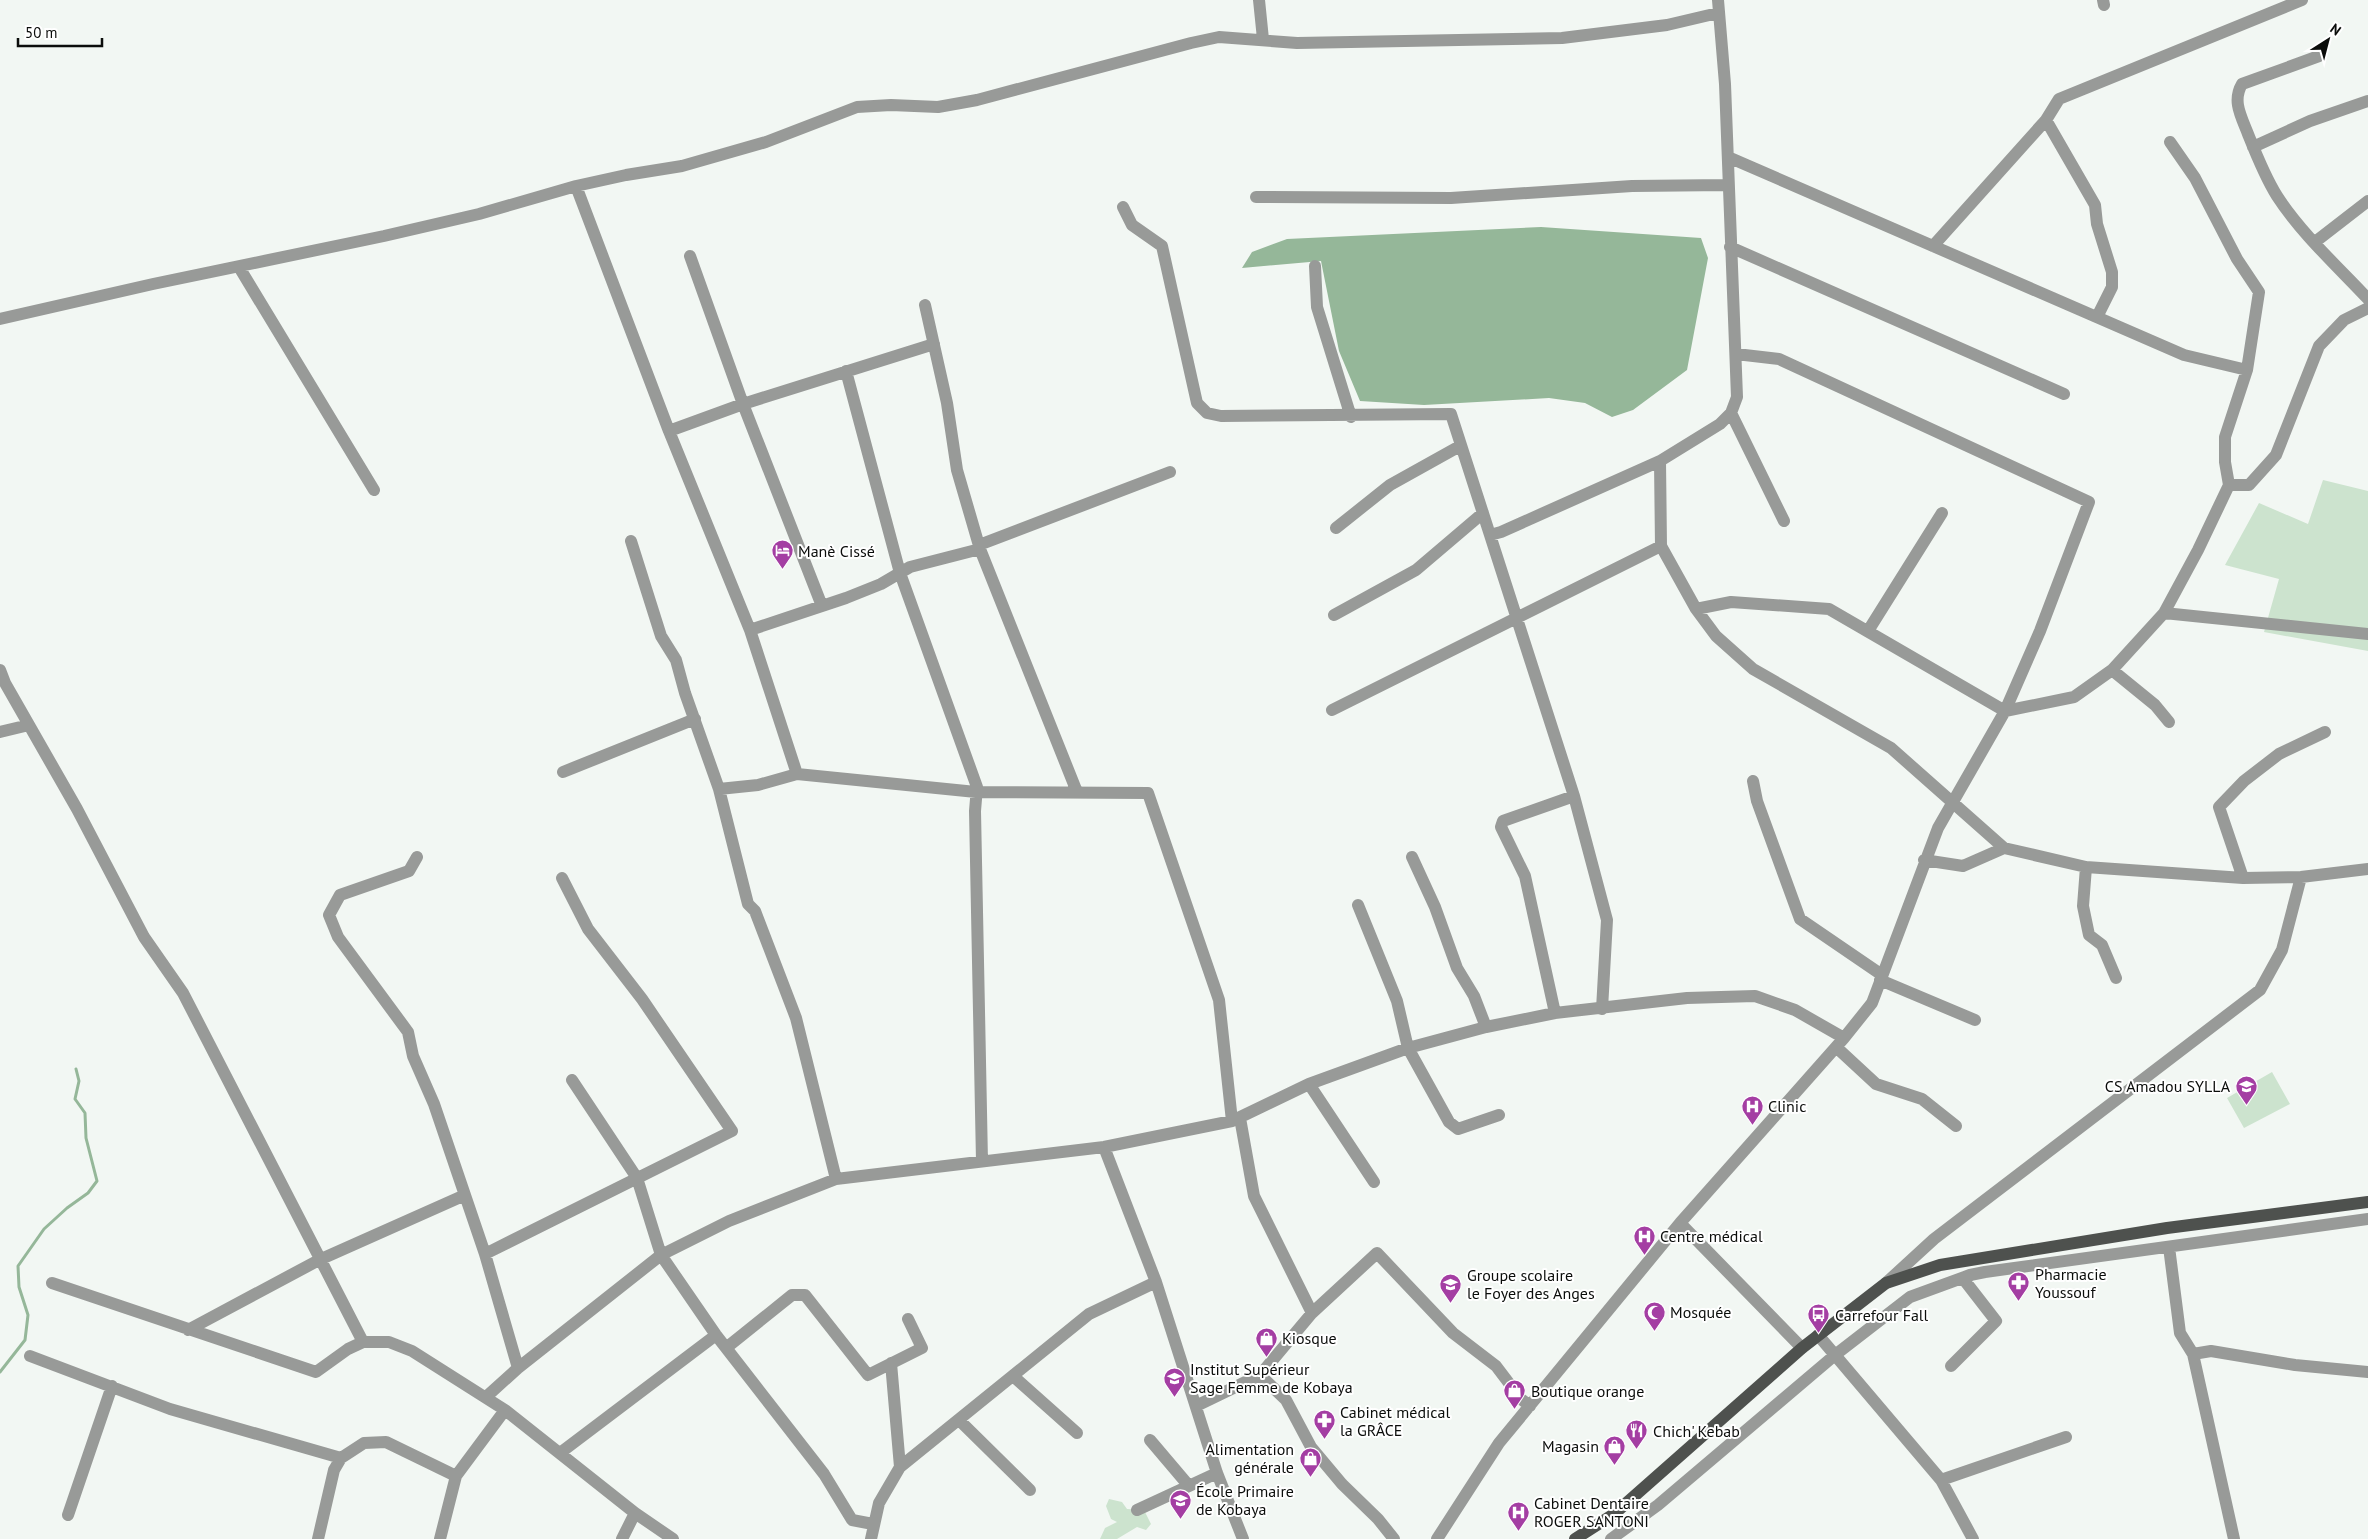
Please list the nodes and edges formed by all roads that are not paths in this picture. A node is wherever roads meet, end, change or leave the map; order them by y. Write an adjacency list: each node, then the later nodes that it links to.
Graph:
1 (1259, 0): 5 (street)
2 (1718, 0): 4 (street)
3 (2302, 0): 8 (street)
4 (1718, 13): 5 (street); 11 (street)
5 (1263, 39): 13 (street)
6 (2319, 56): 10 (street)
7 (2368, 101): 10 (street)
8 (2046, 120): 18 (street); 26 (street)
9 (2170, 142): 30 (street)
10 (2253, 147): 17 (street)
11 (1728, 157): 12 (street); 18 (street)
12 (1727, 185): 14 (street); 19 (street)
13 (576, 186): 22 (street); 36 (street)
14 (1256, 196)
15 (2368, 201): 17 (street)
16 (1123, 207): 35 (street)
17 (2315, 242): 23 (street)
18 (1933, 246): 26 (street)
19 (1730, 247): 29 (street); 32 (street)
20 (690, 256): 33 (street)
21 (1315, 266): 35 (street)
22 (239, 267): 27 (street); 41 (street)
23 (2368, 299)
24 (926, 305): 28 (street)
25 (2368, 308): 40 (street)
26 (2097, 318): 30 (street)
27 (0, 319)
28 (934, 344): 31 (street); 49 (street)
29 (1736, 354): 34 (street); 62 (street)
30 (2246, 370): 40 (street)
31 (846, 371): 33 (street); 50 (street)
32 (2064, 394)
33 (743, 404): 36 (street); 51 (street)
34 (1731, 413): 38 (street); 44 (street)
35 (1350, 416): 37 (street)
36 (669, 431): 56 (street)
37 (1460, 446): 42 (street); 45 (street)
38 (1660, 461): 46 (street); 48 (street)
39 (1170, 472): 49 (street)
40 (2229, 485): 53 (street)
41 (374, 490)
42 (1482, 513): 46 (street); 54 (street)
43 (1942, 514): 57 (street)
44 (1784, 521)
45 (1336, 528)
46 (1490, 534): 55 (street)
47 (631, 541): 63 (street)
48 (1661, 546): 52 (street); 55 (street)
49 (979, 547): 50 (street); 73 (street)
50 (900, 573): 51 (street); 72 (street)
51 (822, 606): 56 (street)
52 (1696, 610): 57 (street); 75 (street)
53 (2164, 612): 58 (street); 60 (street)
54 (1334, 615)
55 (1515, 617): 61 (street); 74 (street)
56 (750, 630): 69 (street)
57 (1868, 630): 62 (street)
58 (2368, 634)
59 (0, 670): 65 (street)
60 (2112, 670): 62 (street); 64 (street)
61 (1332, 710)
62 (2005, 711): 75 (street)
63 (695, 719): 68 (street); 71 (street)
64 (2169, 722)
65 (29, 725): 66 (street); 114 (street)
66 (0, 732)
67 (2325, 732): 84 (street)
68 (563, 772)
69 (797, 774): 71 (street); 72 (street)
70 (1753, 781): 86 (street)
71 (719, 789): 102 (street)
72 (976, 792): 73 (street); 100 (street)
73 (1076, 792): 97 (street)
74 (1574, 796): 88 (street); 89 (street)
75 (1953, 802): 76 (street); 79 (street)
76 (2004, 848): 79 (street); 80 (street)
77 (417, 857): 104 (street)
78 (1412, 857): 91 (street)
79 (1924, 860): 86 (street)
80 (2086, 867): 84 (street); 87 (street)
81 (2368, 869): 82 (street)
82 (2301, 877): 84 (street); 119 (street)
83 (562, 878): 101 (street)
84 (2243, 878)
85 (1358, 905): 93 (street)
86 (1881, 977): 90 (street); 92 (street)
87 (2116, 978)
88 (1602, 1009): 89 (street); 92 (street)
89 (1555, 1013): 91 (street)
90 (1975, 1020)
91 (1486, 1027): 93 (street)
92 (1840, 1043): 98 (street); 108 (street)
93 (1408, 1048): 95 (street); 96 (street)
94 (572, 1080): 101 (street)
95 (1309, 1084): 97 (street); 103 (street)
96 (1499, 1115)
97 (1236, 1119): 99 (street); 120 (street)
98 (1956, 1126)
99 (1104, 1147): 100 (street); 117 (street)
100 (982, 1160): 102 (street)
101 (637, 1178): 111 (street); 112 (street)
102 (836, 1179): 112 (street)
103 (1374, 1182)
104 (465, 1195): 111 (street); 114 (street)
105 (2368, 1202): 106 (main road)
106 (2296, 1211): 109 (street); 113 (main road)
107 (2368, 1219): 109 (street)
108 (1680, 1223): 127 (street); 140 (street)
109 (2298, 1229): 110 (street)
110 (2169, 1247): 115 (street); 128 (street)
111 (485, 1254): 133 (street)
112 (661, 1255): 123 (street); 133 (street)
113 (1984, 1258): 115 (street); 119 (main road)
114 (319, 1260): 122 (street); 125 (street)
115 (1985, 1272): 116 (street)
116 (1970, 1275): 129 (street); 132 (street)
117 (1156, 1282): 136 (street); 139 (street)
118 (52, 1283): 122 (street)
119 (1886, 1283): 124 (main road)
120 (1312, 1313): 135 (street); 140 (street)
121 (908, 1319): 131 (street)
122 (188, 1330): 125 (street)
123 (716, 1335): 126 (street); 146 (street)
124 (1818, 1335): 127 (main road); 129 (street)
125 (363, 1342): 138 (street)
126 (726, 1348): 131 (street); 157 (street)
127 (1802, 1348): 166 (main road)
128 (2193, 1354): 134 (street); 169 (street)
129 (1835, 1355): 151 (street); 167 (street)
130 (30, 1356): 137 (street)
131 (891, 1363): 148 (street)
132 (1951, 1366)
133 (518, 1368): 138 (street)
134 (2368, 1372)
135 (1260, 1375): 139 (street); 164 (street)
136 (1013, 1376): 142 (street); 143 (street)
137 (112, 1386): 147 (street); 156 (street)
138 (486, 1397): 141 (street)
139 (1196, 1406): 149 (street)
140 (1530, 1406): 165 (street)
141 (505, 1410): 146 (street); 150 (street)
142 (959, 1420): 148 (street); 153 (street)
143 (1077, 1433)
144 (2066, 1437): 151 (street)
145 (1150, 1440): 152 (street)
146 (560, 1453): 155 (street)
147 (341, 1458): 150 (street); 158 (street)
148 (900, 1467): 157 (street)
149 (1217, 1473): 152 (street); 163 (street)
150 (456, 1476): 159 (street)
151 (1941, 1480): 168 (street)
152 (1189, 1486): 154 (street)
153 (1030, 1490)
154 (1137, 1510)
155 (635, 1513): 160 (street); 161 (street)
156 (68, 1515)
157 (873, 1524): 162 (street)
158 (318, 1539)
159 (440, 1539)
160 (622, 1539)
161 (673, 1539)
162 (871, 1539)
163 (1243, 1539)
164 (1394, 1539)
165 (1438, 1539)
166 (1575, 1539)
167 (1611, 1539)
168 (1973, 1539)
169 (2234, 1539)

